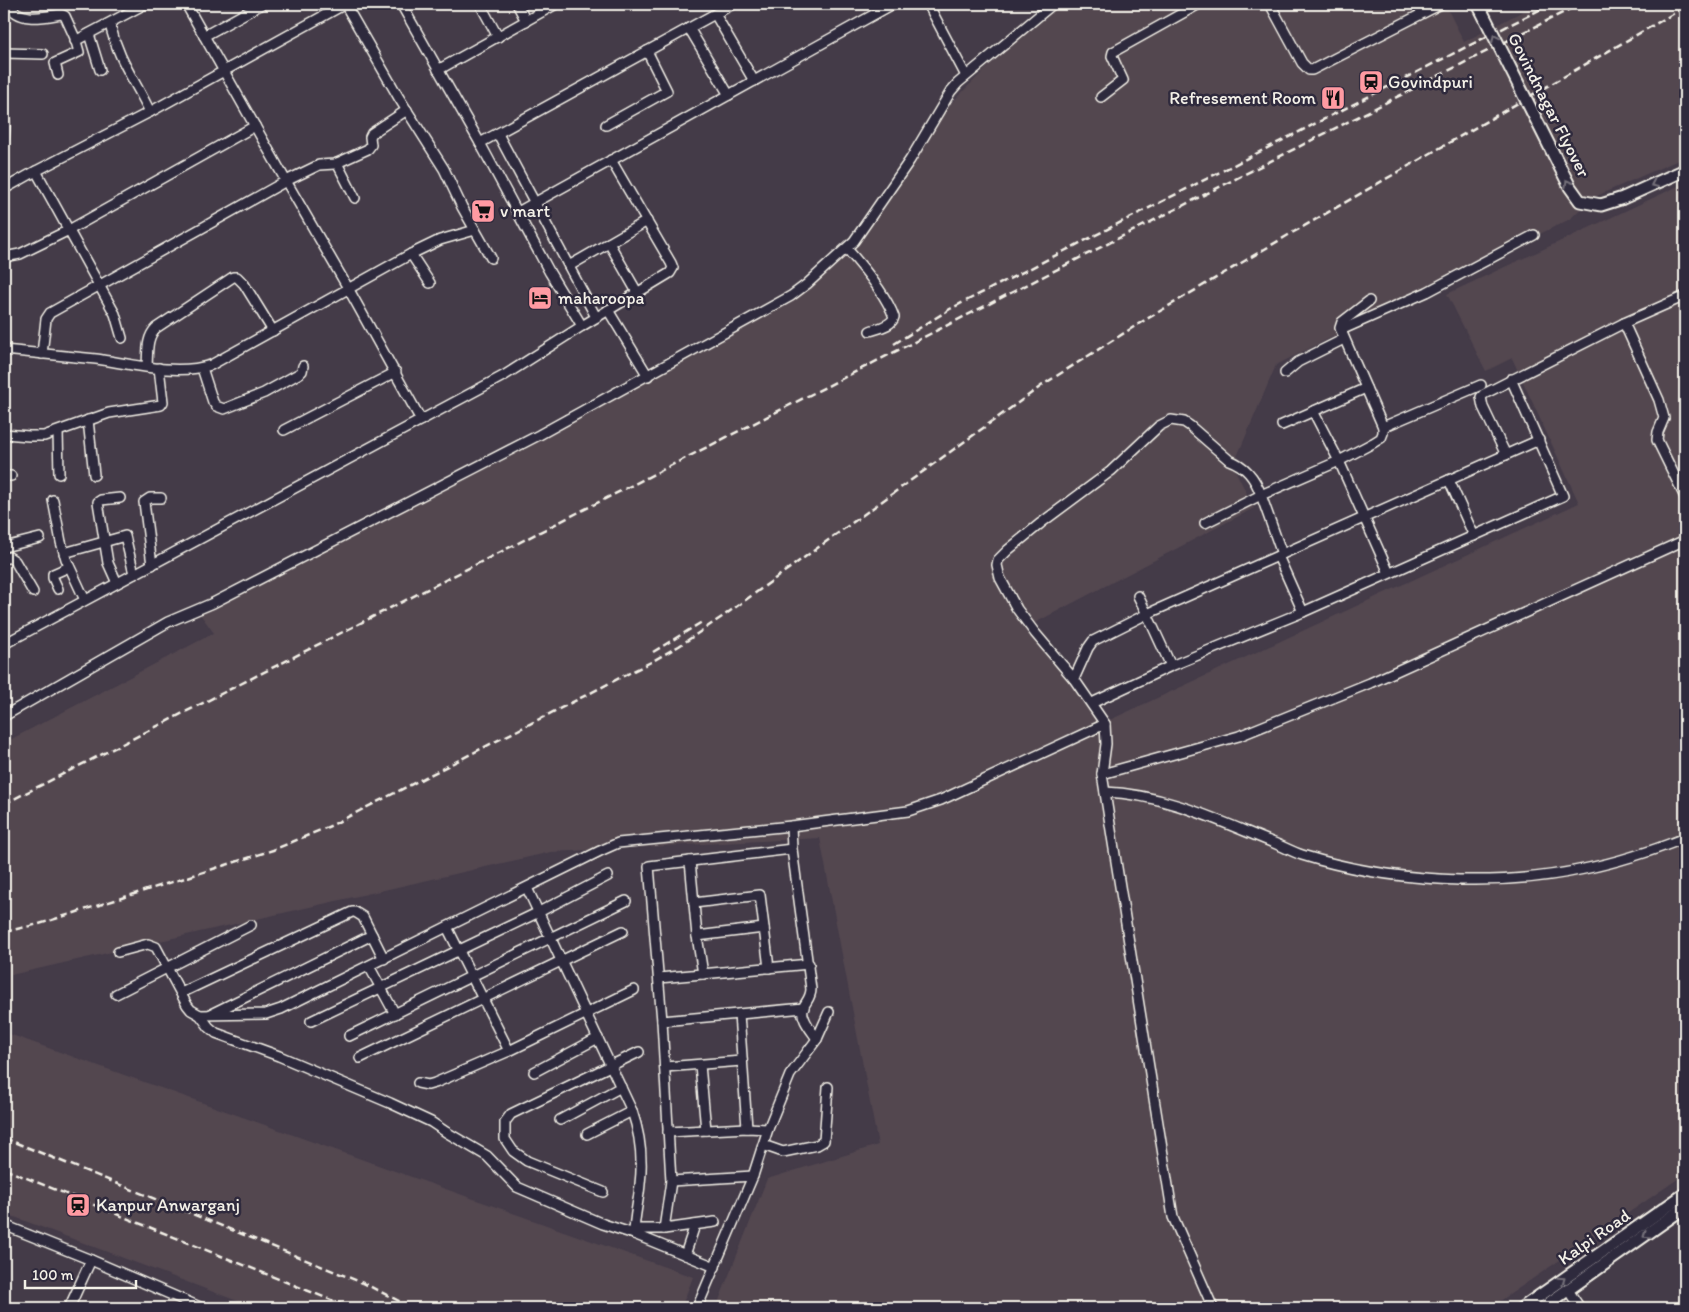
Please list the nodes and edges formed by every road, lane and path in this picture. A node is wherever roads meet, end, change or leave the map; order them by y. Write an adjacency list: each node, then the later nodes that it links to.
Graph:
1 (8, 4): 27 (street)
2 (145, 4): 22 (street)
3 (186, 4): 25 (street)
4 (262, 4): 25 (street)
5 (345, 4): 33 (street); 40 (street)
6 (401, 4): 32 (street)
7 (480, 4): 26 (street)
8 (517, 4): 21 (street)
9 (556, 4): 21 (street)
10 (733, 4): 20 (street)
11 (893, 4): 36 (street)
12 (928, 4): 35 (street)
13 (1039, 4): 19 (street)
14 (1053, 4): 19 (street)
15 (1199, 4): 38 (street)
16 (1270, 4): 17 (street)
17 (1441, 4)
18 (1478, 4): 49 (main road, Govindnagar Flyover, one-way to 18, bridge)
19 (1044, 12): 35 (street)
20 (715, 14): 23 (street); 36 (street)
21 (526, 21): 26 (street)
22 (110, 24): 24 (street); 41 (street)
23 (689, 28): 28 (street); 37 (street)
24 (89, 34): 27 (street); 31 (street)
25 (204, 36): 33 (street)
26 (498, 37): 32 (street)
27 (75, 41): 34 (street)
28 (647, 51): 42 (street); 44 (street)
29 (4, 53): 30 (street)
30 (43, 54)
31 (100, 70)
32 (438, 70): 46 (street)
33 (224, 71): 41 (street); 43 (street)
34 (58, 75)
35 (966, 76): 61 (street)
36 (754, 81): 37 (street)
37 (729, 95): 47 (street)
38 (1101, 97)
39 (4, 108): 45 (street)
40 (407, 110): 48 (street); 58 (street)
41 (150, 112): 50 (street)
42 (606, 125)
43 (255, 126): 51 (street); 57 (street)
44 (498, 134): 46 (street); 54 (street)
45 (4, 138)
46 (480, 143): 55 (street)
47 (611, 160): 54 (street); 56 (street)
48 (337, 163): 51 (street); 53 (street)
49 (1685, 170)
50 (36, 171): 52 (street); 57 (street)
51 (286, 181): 67 (street); 68 (street)
52 (4, 189)
53 (355, 198)
54 (535, 203): 55 (street); 65 (street)
55 (518, 212): 75 (street)
56 (647, 221): 60 (street); 69 (street)
57 (69, 230): 63 (street); 67 (street)
58 (475, 230): 62 (street); 64 (street)
59 (1534, 235): 78 (street)
60 (609, 243): 65 (street); 69 (street)
61 (847, 249): 77 (street); 88 (street)
62 (411, 254): 66 (street); 68 (street)
63 (4, 258)
64 (491, 258)
65 (569, 266): 73 (street)
66 (430, 283)
67 (99, 286): 79 (street); 81 (street)
68 (348, 288): 76 (street); 86 (street)
69 (637, 292): 72 (street)
70 (1685, 296): 74 (street)
71 (1369, 301): 78 (street)
72 (608, 310): 73 (street); 88 (street)
73 (596, 317): 75 (street)
74 (1624, 323): 89 (street); 107 (street)
75 (582, 326): 94 (street)
76 (273, 331): 82 (street); 85 (street)
77 (870, 331)
78 (1343, 335): 87 (street); 91 (street)
79 (122, 338)
80 (4, 350): 81 (street)
81 (42, 354): 82 (street)
82 (147, 366): 84 (street)
83 (303, 366): 85 (street)
84 (158, 368): 85 (street); 93 (street)
85 (202, 368)
86 (396, 372): 94 (street); 97 (street)
87 (1285, 372)
88 (648, 376): 136 (street)
89 (1511, 378): 100 (street); 101 (street)
90 (1481, 385): 96 (street)
91 (1366, 388): 92 (street); 96 (street)
92 (1313, 411): 95 (street); 102 (street)
93 (88, 420): 98 (street); 104 (street)
94 (421, 420): 121 (street)
95 (1282, 425)
96 (1383, 427): 102 (street)
97 (284, 430)
98 (58, 432): 99 (street); 103 (street)
99 (4, 434)
100 (1538, 440): 101 (street); 113 (street)
101 (1506, 455): 105 (street)
102 (1339, 461): 106 (street); 111 (street)
103 (59, 474)
104 (94, 475)
105 (1449, 480): 111 (street); 113 (street)
106 (1261, 495): 112 (street); 119 (street); 134 (street)
107 (1685, 497)
108 (120, 498): 116 (street)
109 (161, 498): 121 (street)
110 (53, 500): 118 (street)
111 (1365, 518): 119 (street); 123 (street)
112 (1205, 523)
113 (1474, 536): 123 (street)
114 (40, 538): 117 (street)
115 (1685, 540): 138 (street)
116 (104, 541): 118 (street); 124 (street); 125 (street)
117 (4, 547)
118 (64, 553): 122 (street)
119 (1280, 555): 130 (street); 131 (street)
120 (4, 559): 127 (street)
121 (152, 565): 124 (street)
122 (69, 567): 126 (street); 129 (street)
123 (1390, 573): 130 (street)
124 (134, 574): 125 (street)
125 (117, 583): 129 (street)
126 (58, 589)
127 (33, 592)
128 (1138, 596): 131 (street)
129 (85, 600): 132 (street)
130 (1303, 612): 133 (street)
131 (1147, 614): 133 (street); 134 (street)
132 (4, 643)
133 (1171, 666): 135 (street)
134 (1074, 680): 135 (street)
135 (1092, 703): 137 (street)
136 (4, 716)
137 (1106, 724): 138 (street); 140 (street)
138 (1102, 774): 139 (street)
139 (1105, 792): 141 (street); 219 (street)
140 (791, 826): 142 (street); 145 (street)
141 (1685, 838)
142 (792, 849): 143 (street); 160 (street)
143 (690, 861): 147 (street); 166 (street)
144 (608, 876): 148 (street)
145 (527, 888): 148 (street); 150 (street)
146 (626, 901): 155 (street)
147 (694, 903): 151 (street); 154 (street)
148 (538, 912): 155 (street); 156 (street)
149 (251, 925): 162 (street)
150 (447, 927): 156 (street); 158 (street)
151 (764, 928): 154 (street); 163 (street)
152 (623, 931): 159 (street)
153 (372, 935): 158 (street); 169 (street); 177 (street)
154 (697, 936): 164 (street)
155 (551, 938): 159 (street); 165 (street)
156 (459, 950): 165 (street); 167 (street)
157 (118, 952): 162 (street)
158 (384, 959): 161 (street)
159 (562, 961): 171 (street); 174 (street)
160 (808, 964): 163 (street); 172 (street)
161 (369, 966): 167 (street); 177 (street)
162 (168, 967): 169 (street); 170 (street)
163 (769, 968): 164 (street)
164 (703, 974): 166 (street)
165 (472, 976): 171 (street); 175 (street)
166 (659, 978): 179 (street)
167 (381, 988): 175 (street); 178 (street)
168 (634, 990): 174 (street)
169 (181, 993): 177 (street)
170 (116, 994)
171 (483, 998): 183 (street); 185 (street)
172 (804, 1008): 176 (street); 182 (street)
173 (829, 1012): 182 (street)
174 (587, 1013): 181 (street); 183 (street)
175 (395, 1014): 180 (street)
176 (740, 1014): 179 (street); 186 (street)
177 (203, 1015): 211 (street)
178 (311, 1021)
179 (662, 1021): 189 (street)
180 (349, 1036)
181 (598, 1038): 187 (street); 190 (street)
182 (817, 1039): 197 (street)
183 (509, 1051): 191 (street)
184 (639, 1052): 187 (street)
185 (360, 1058)
186 (742, 1061): 188 (street); 196 (street)
187 (611, 1065): 192 (street); 204 (street)
188 (700, 1065): 189 (street); 198 (street)
189 (665, 1068): 199 (street)
190 (534, 1072)
191 (418, 1083)
192 (622, 1087): 194 (street); 195 (street)
193 (828, 1087): 201 (street)
194 (632, 1111): 200 (street); 211 (street)
195 (560, 1120)
196 (747, 1128): 197 (street); 198 (street)
197 (768, 1129): 201 (street)
198 (706, 1130): 199 (street)
199 (668, 1132): 203 (street)
200 (588, 1134)
201 (763, 1145): 202 (street)
202 (753, 1176): 203 (street); 214 (street)
203 (671, 1181): 210 (street)
204 (602, 1192)
205 (1685, 1194): 220 (main road, Kalpi Road, one-way to 205)
206 (1685, 1207): 215 (main road, Kalpi Road, one-way to 215)
207 (715, 1222): 209 (street)
208 (4, 1225): 213 (street)
209 (694, 1225): 210 (street); 212 (street)
210 (664, 1229): 211 (street)
211 (634, 1231): 212 (street)
212 (686, 1255): 214 (street)
213 (91, 1260): 216 (street); 217 (street)
214 (715, 1267): 218 (street)
215 (1568, 1290): 221 (main road, Kalpi Road); 222 (street)
216 (69, 1308)
217 (202, 1308)
218 (697, 1308)
219 (1214, 1308)
220 (1522, 1308)
221 (1542, 1308)
222 (1580, 1308)

